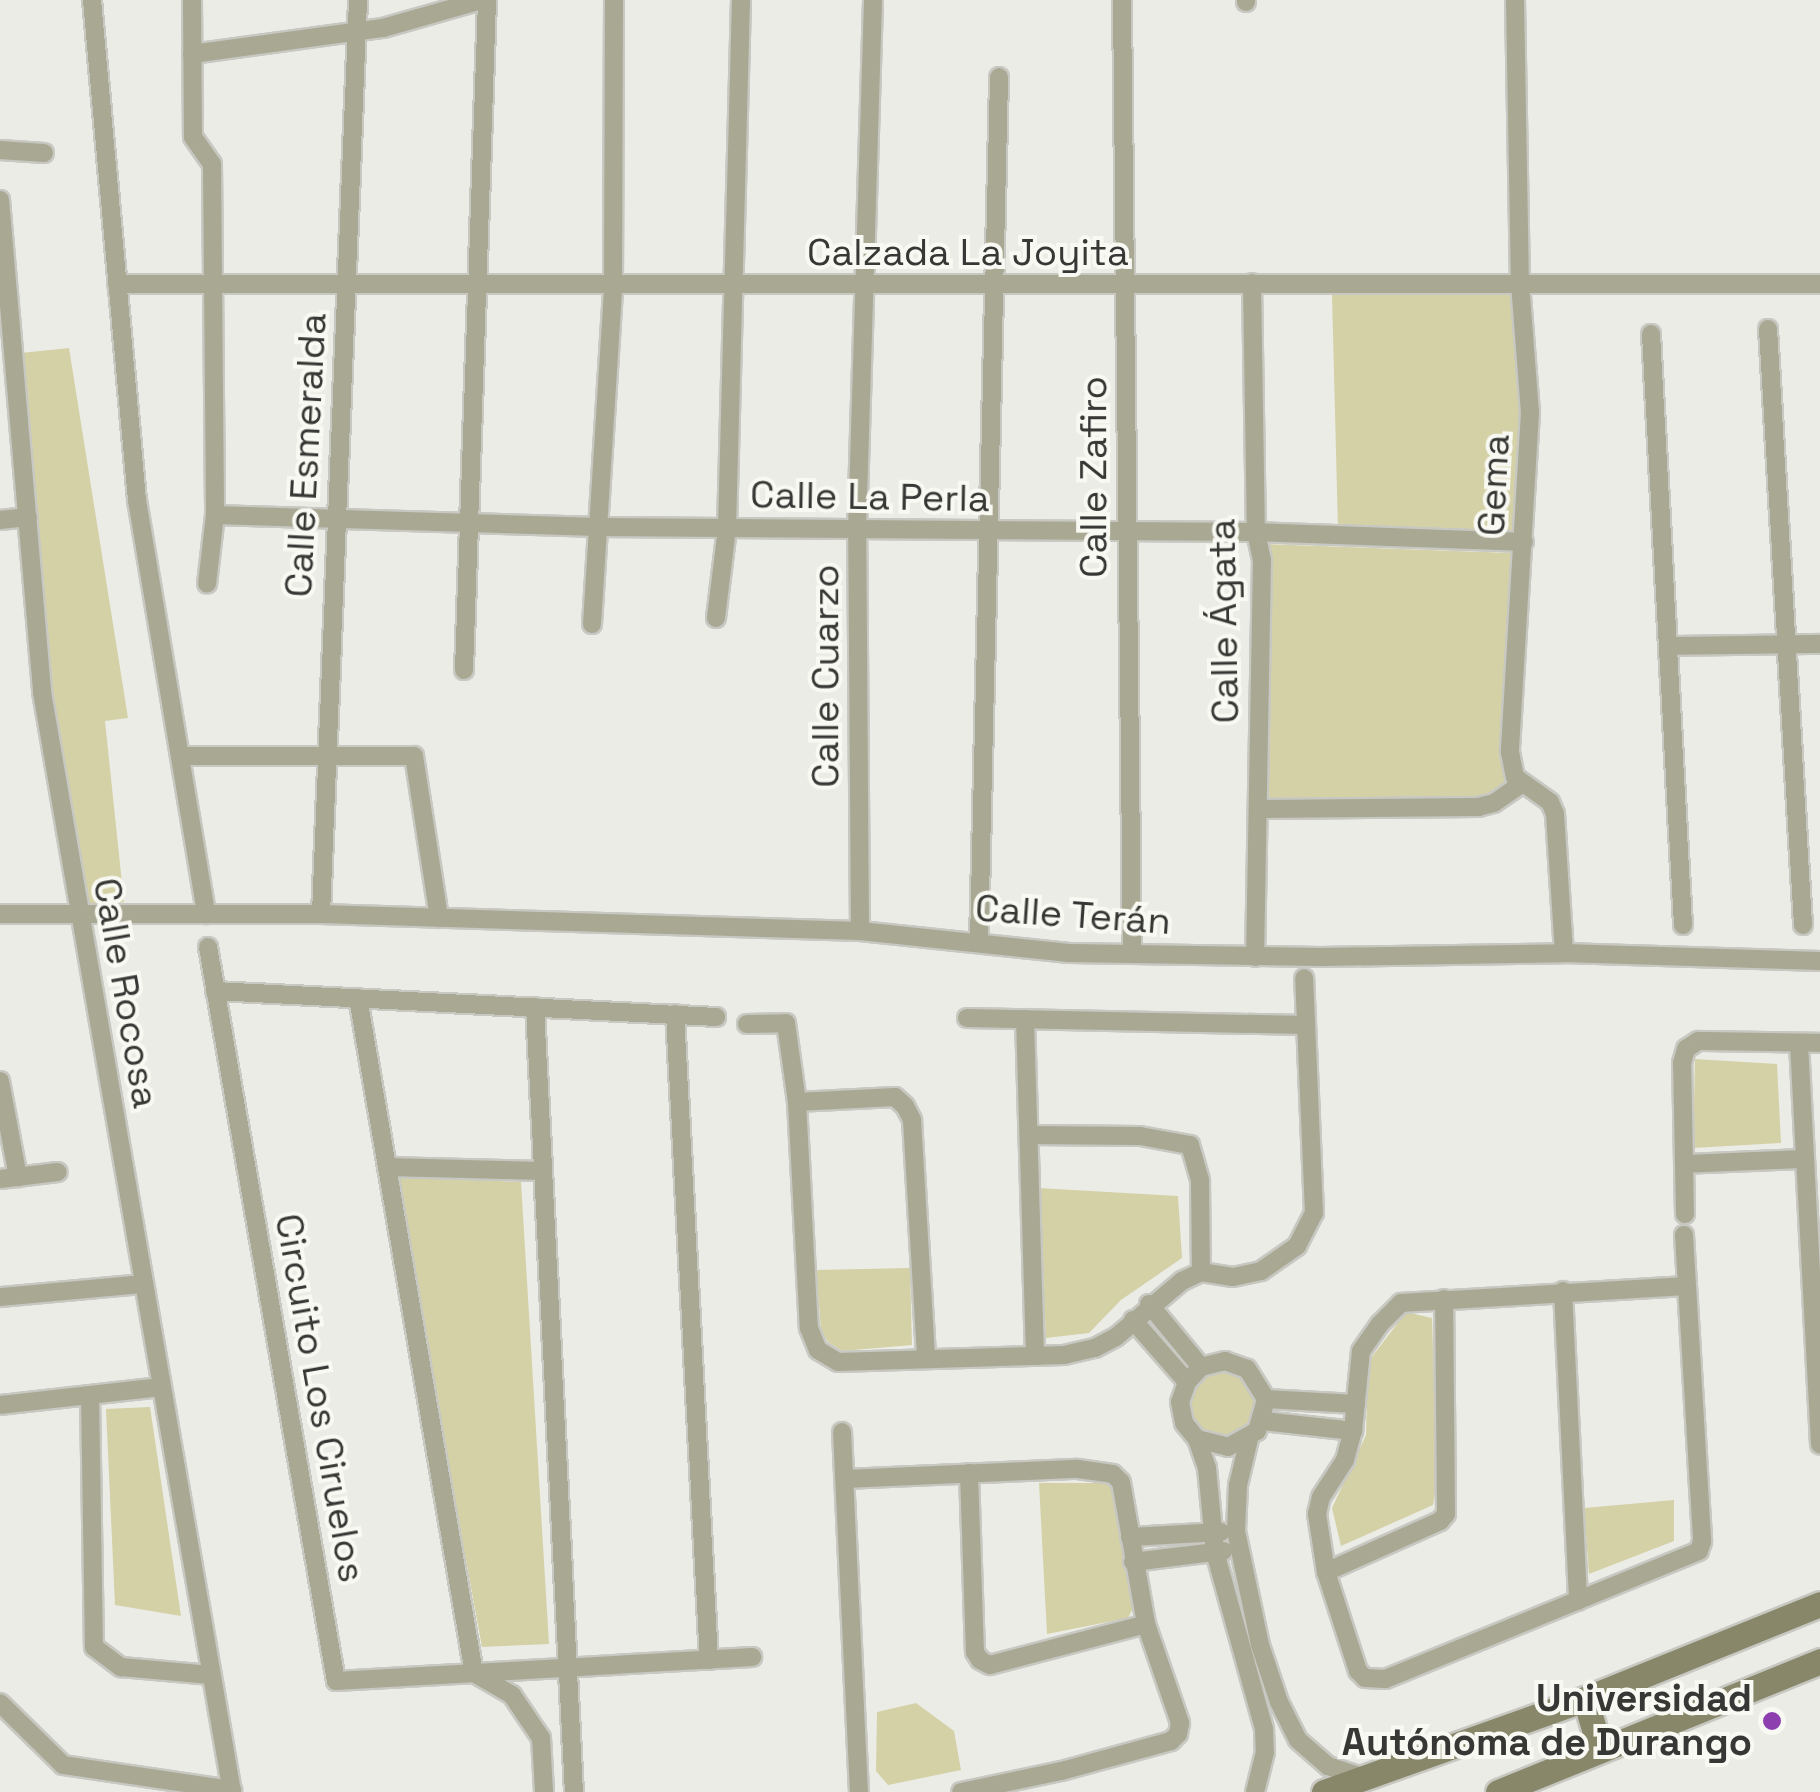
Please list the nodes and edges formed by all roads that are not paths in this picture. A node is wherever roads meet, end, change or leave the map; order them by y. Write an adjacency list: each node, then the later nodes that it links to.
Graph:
1 (92, 0): 18 (street)
2 (192, 0): 11 (street)
3 (358, 0): 10 (street, Calle Esmeralda)
4 (484, 0): 10 (street); 27 (street)
5 (614, 0): 21 (street)
6 (741, 0): 22 (street)
7 (873, 0): 23 (street, Calle Cuarzo)
8 (1122, 0): 25 (street, Calle Zafiro)
9 (1515, 0): 17 (street, Gema)
10 (358, 31): 11 (street); 26 (street, Calle Esmeralda)
11 (192, 54): 20 (street)
12 (999, 77): 24 (street)
13 (0, 150): 14 (street)
14 (44, 154)
15 (0, 200): 31 (street, Calle Rocosa)
16 (1252, 283): 17 (street, Calzada La Joyita); 25 (street, Calzada La Joyita); 40 (street, Calle Ágata)
17 (1520, 283): 19 (street, Calzada La Joyita); 41 (street, Gema)
18 (117, 284): 20 (street, Calzada La Joyita); 50 (street)
19 (1820, 284)
20 (213, 286): 26 (street, Calzada La Joyita); 30 (street)
21 (613, 286): 22 (street, Calzada La Joyita); 27 (street, Calzada La Joyita); 35 (street)
22 (733, 286): 23 (street, Calzada La Joyita); 36 (street)
23 (866, 286): 24 (street, Calzada La Joyita); 37 (street, Calle Cuarzo)
24 (995, 286): 25 (street, Calzada La Joyita); 38 (street)
25 (1125, 286): 39 (street, Calle Zafiro)
26 (347, 287): 27 (street, Calzada La Joyita); 33 (street, Calle Esmeralda)
27 (474, 287): 34 (street)
28 (1768, 329): 45 (street)
29 (1651, 334): 47 (street)
30 (215, 515): 33 (street, Calle La Perla); 42 (street)
31 (28, 517): 32 (street); 53 (street, Calle Rocosa)
32 (0, 520)
33 (334, 520): 34 (street, Calle La Perla); 49 (street, Calle Esmeralda)
34 (468, 524): 35 (street, Calle La Perla); 48 (street)
35 (598, 528): 36 (street, Calle La Perla); 44 (street)
36 (727, 528): 37 (street, Calle La Perla); 43 (street)
37 (857, 530): 38 (street, Calle La Perla); 60 (street, Calle Cuarzo)
38 (989, 531): 39 (street, Calle La Perla); 61 (street)
39 (1126, 532): 40 (street, Calle La Perla); 63 (street, Calle Zafiro)
40 (1256, 532): 41 (street, Calle La Perla); 52 (street, Calle Ágata)
41 (1524, 542): 51 (street, Gema)
42 (206, 584)
43 (716, 618)
44 (592, 624)
45 (1787, 644): 46 (street); 47 (street); 59 (street)
46 (1820, 644)
47 (1668, 646): 58 (street)
48 (464, 670)
49 (326, 754): 50 (street); 56 (street, Calle Esmeralda); 57 (street)
50 (180, 756): 55 (street)
51 (1521, 784): 52 (street); 64 (street)
52 (1258, 809): 65 (street, Calle Ágata)
53 (78, 913): 54 (street, Calle Terán); 55 (street, Calle Terán); 91 (street, Calle Rocosa)
54 (0, 914)
55 (206, 914): 56 (street, Calle Terán)
56 (321, 914): 57 (street, Calle Terán)
57 (440, 918): 60 (street, Calle Terán)
58 (1683, 925)
59 (1803, 925)
60 (860, 931): 61 (street, Calle Terán)
61 (978, 941): 63 (street, Calle Terán)
62 (208, 947): 68 (street, Circuito Los Ciruelos)
63 (1132, 954): 65 (street, Calle Terán)
64 (1564, 954): 65 (street, Calle Terán); 66 (street, Calle Terán)
65 (1255, 957)
66 (1820, 961)
67 (1304, 978): 76 (street)
68 (215, 991): 69 (street); 128 (street, Circuito Los Ciruelos)
69 (358, 998): 70 (street); 84 (street)
70 (535, 1007): 71 (street); 85 (street)
71 (675, 1014): 72 (street); 125 (street)
72 (716, 1016)
73 (967, 1018): 74 (street)
74 (1026, 1019): 76 (street); 81 (street)
75 (747, 1024): 80 (street)
76 (1305, 1026): 90 (street)
77 (1799, 1043): 78 (street); 82 (street); 83 (street)
78 (1820, 1043)
79 (0, 1081): 87 (street)
80 (797, 1102): 99 (street); 99 (street)
81 (1029, 1135): 90 (street); 98 (street)
82 (1805, 1159): 83 (street); 112 (street)
83 (1684, 1164): 88 (street)
84 (387, 1167): 85 (street); 128 (street)
85 (543, 1171): 127 (street)
86 (58, 1172): 87 (street)
87 (9, 1178)
88 (1686, 1214)
89 (1684, 1235): 92 (street)
90 (1201, 1272): 96 (street)
91 (143, 1284): 94 (street); 102 (street, Calle Rocosa)
92 (1685, 1286): 93 (street); 121 (street)
93 (1562, 1291): 95 (street); 121 (street)
94 (0, 1297)
95 (1444, 1299): 105 (street); 120 (street)
96 (1149, 1304): 97 (street); 100 (street)
97 (1133, 1320): 98 (street); 101 (street)
98 (1035, 1356): 99 (street)
99 (926, 1359)
100 (1202, 1367): 101 (street); 104 (street)
101 (1186, 1382): 110 (street)
102 (161, 1387): 103 (street); 129 (street, Calle Rocosa)
103 (90, 1395): 106 (street); 129 (street)
104 (1266, 1399): 105 (street); 107 (street)
105 (1356, 1404): 108 (street)
106 (0, 1405)
107 (1263, 1421): 108 (street); 111 (street)
108 (1353, 1431): 120 (street)
109 (842, 1432): 114 (street)
110 (1198, 1439): 111 (street); 115 (street)
111 (1248, 1440): 117 (street)
112 (1820, 1444)
113 (969, 1473): 114 (street); 116 (street); 123 (street)
114 (845, 1479): 139 (street)
115 (1211, 1532): 116 (street); 117 (street); 118 (street)
116 (1130, 1537): 119 (street)
117 (1237, 1540): 118 (street); 135 (street)
118 (1215, 1552): 119 (street); 141 (street)
119 (1133, 1562): 123 (street)
120 (1326, 1572): 121 (street)
121 (1578, 1601)
122 (1820, 1604): 130 (main road)
123 (1146, 1624): 140 (street)
124 (752, 1657): 125 (street, Circuito Los Ciruelos)
125 (710, 1660): 127 (street, Circuito Los Ciruelos)
126 (1820, 1661): 134 (main road)
127 (568, 1668): 128 (street, Circuito Los Ciruelos); 132 (street)
128 (474, 1673): 133 (street)
129 (211, 1676): 136 (street, Calle Rocosa)
130 (1585, 1699): 134 (main road); 135 (main road)
131 (0, 1703): 136 (street)
132 (572, 1736): 133 (street); 138 (street)
133 (541, 1738): 137 (street)
134 (1600, 1750): 143 (main road)
135 (1368, 1778): 142 (main road)
136 (232, 1791)
137 (544, 1792)
138 (574, 1792)
139 (859, 1792)
140 (962, 1792)
141 (1254, 1792)
142 (1324, 1792)
143 (1498, 1792)

